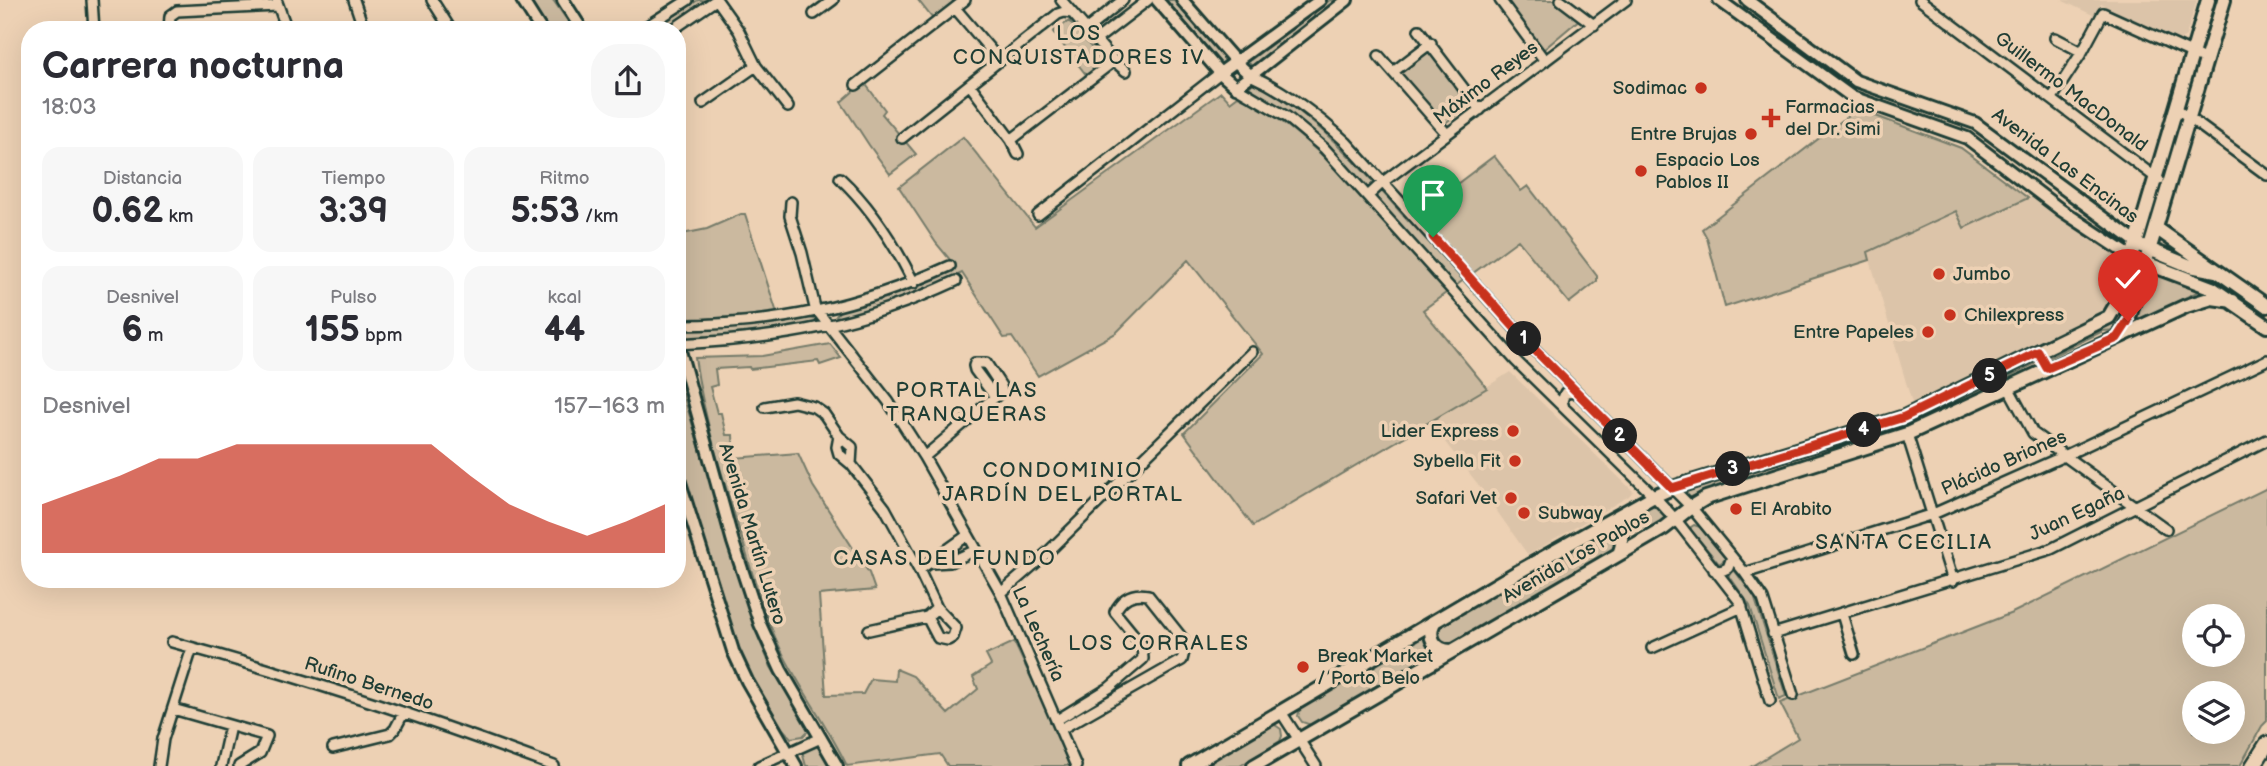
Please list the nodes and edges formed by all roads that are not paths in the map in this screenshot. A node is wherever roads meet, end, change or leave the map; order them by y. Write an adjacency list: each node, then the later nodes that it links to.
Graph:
1 (92, 0): 30 (street)
2 (354, 0): 33 (street)
3 (432, 0): 34 (street)
4 (522, 0): 35 (street)
5 (563, 0): 36 (street)
6 (688, 0): 37 (street)
7 (716, 0): 38 (street); 53 (street)
8 (833, 0): 26 (street)
9 (965, 0): 27 (street)
10 (1061, 0): 29 (street)
11 (1123, 0): 40 (street)
12 (1148, 0): 43 (street)
13 (1157, 0): 56 (street)
14 (1182, 0): 52 (street)
15 (1320, 0): 52 (street)
16 (1347, 0): 57 (street)
17 (1500, 0): 51 (street)
18 (1561, 0): 39 (street)
19 (1626, 0): 39 (street, Máximo Reyes)
20 (1719, 0): 28 (street, Avenida Las Encinas)
21 (1920, 0): 63 (street, Guillermo MacDonald)
22 (2208, 0): 46 (main road, Avenida Los Pablos)
23 (2224, 0): 48 (main road)
24 (1750, 2): 28 (street); 60 (street, Avenida Las Encinas)
25 (277, 3): 31 (street); 32 (street)
26 (817, 7)
27 (955, 8): 49 (street); 58 (street)
28 (1735, 12): 62 (street, Avenida Las Encinas)
29 (1072, 13): 40 (street); 49 (street)
30 (93, 21)
31 (170, 21)
32 (284, 21)
33 (361, 21)
34 (445, 21)
35 (535, 21)
36 (576, 21)
37 (655, 21)
38 (685, 21)
39 (1594, 25): 51 (street, Máximo Reyes)
40 (1087, 29): 43 (street)
41 (1419, 30): 44 (street)
42 (2055, 38): 45 (street)
43 (1096, 40): 50 (street)
44 (1431, 43): 55 (street); 67 (street)
45 (2082, 52): 46 (street); 63 (street)
46 (2192, 54): 48 (street); 66 (main road, Avenida Los Pablos)
47 (1379, 56): 55 (street)
48 (2207, 60): 68 (main road)
49 (1000, 61): 59 (street)
50 (1114, 61): 54 (street); 71 (street)
51 (1545, 61): 67 (street, Máximo Reyes)
52 (1236, 62): 56 (street); 57 (street)
53 (756, 66): 64 (street); 65 (street)
54 (1126, 71)
55 (1393, 72): 69 (street)
56 (1220, 73): 61 (street); 82 (street)
57 (1250, 75): 61 (street); 76 (street)
58 (856, 85)
59 (970, 85): 70 (street); 71 (street)
60 (1867, 85): 62 (street); 80 (street, Avenida Las Encinas)
61 (1236, 87): 78 (street)
62 (1854, 98): 81 (street, Avenida Las Encinas)
63 (2052, 98): 75 (street, Guillermo MacDonald)
64 (703, 103)
65 (788, 107)
66 (2176, 108): 68 (street); 75 (main road, Avenida Los Pablos)
67 (1480, 110): 69 (street, Máximo Reyes)
68 (2189, 118): 73 (street); 77 (main road)
69 (1447, 134): 76 (street, Máximo Reyes)
70 (902, 138)
71 (1011, 139): 72 (street)
72 (1018, 154)
73 (2267, 175)
74 (840, 177): 91 (street)
75 (2155, 178): 77 (street, Guillermo MacDonald); 84 (main road, Avenida Los Pablos)
76 (1383, 182): 78 (street, Máximo Reyes); 106 (street)
77 (2169, 186): 83 (main road)
78 (1368, 196): 109 (street)
79 (791, 202): 94 (street)
80 (2081, 202): 81 (street); 84 (street, Avenida Las Encinas)
81 (2061, 210): 86 (street, Avenida Las Encinas)
82 (1038, 215)
83 (2156, 228): 85 (main road); 89 (main road, Avenida Las Encinas)
84 (2136, 242): 85 (main road, Avenida Las Encinas); 86 (main road, Avenida Los Pablos)
85 (2150, 250): 87 (main road); 89 (main road, Avenida Las Encinas)
86 (2132, 257): 87 (main road, Avenida Las Encinas); 101 (main road, Avenida Los Pablos)
87 (2146, 263): 92 (main road, Avenida Las Encinas); 98 (main road)
88 (950, 266): 91 (street)
89 (2220, 272): 93 (main road, Avenida Las Encinas)
90 (956, 281): 97 (street)
91 (914, 283): 94 (street)
92 (2233, 302): 96 (main road, Avenida Las Encinas); 98 (main road, Avenida Los Pablos)
93 (2267, 306)
94 (818, 312): 95 (street); 97 (street, La Lechería)
95 (686, 325)
96 (2267, 326)
97 (831, 327): 99 (street); 114 (street, La Lechería)
98 (2117, 338): 103 (main road, Avenida Los Pablos)
99 (686, 342)
100 (1252, 352): 134 (street)
101 (2038, 352): 103 (main road); 116 (main road, Avenida Los Pablos)
102 (2267, 359): 113 (street, Plácido Briones)
103 (2047, 368): 105 (main road, Avenida Los Pablos)
104 (686, 372): 156 (street, Avenida Martín Lutero)
105 (2008, 387): 110 (main road, Avenida Los Pablos); 113 (street)
106 (1577, 393): 109 (street); 116 (street)
107 (995, 397): 114 (street)
108 (765, 407): 111 (street)
109 (1564, 408): 117 (street)
110 (1907, 434): 119 (main road, Avenida Los Pablos); 121 (street)
111 (839, 436): 115 (street); 115 (street)
112 (2267, 440): 120 (street, Juan Egaña)
113 (2064, 456): 120 (street); 121 (street, Plácido Briones)
114 (924, 457): 125 (street, La Lechería)
115 (851, 464): 130 (street)
116 (1672, 488): 117 (main road, Avenida Los Pablos); 119 (street)
117 (1654, 496): 122 (street); 123 (main road, Avenida Los Pablos)
118 (686, 502): 160 (street)
119 (1691, 507): 122 (main road, Avenida Los Pablos); 128 (street)
120 (2134, 507): 124 (street); 133 (street, Juan Egaña)
121 (1933, 514): 132 (street, Plácido Briones); 133 (street)
122 (1676, 520): 127 (main road, Avenida Los Pablos); 131 (street)
123 (1601, 526): 127 (main road); 139 (main road, Avenida Los Pablos)
124 (2166, 529)
125 (968, 535): 126 (street, La Lechería); 129 (street)
126 (976, 550): 129 (street); 134 (street, La Lechería)
127 (1619, 554): 145 (main road, Avenida Los Pablos)
128 (1732, 556): 131 (street); 132 (street)
129 (932, 563): 130 (street)
130 (919, 570): 136 (street)
131 (1714, 570): 135 (street)
132 (1745, 573): 141 (street)
133 (1953, 581): 137 (street, Juan Egaña)
134 (1001, 593): 154 (street, La Lechería)
135 (1742, 607): 144 (street); 150 (street)
136 (937, 608): 138 (street); 138 (street)
137 (1842, 614): 141 (street, Juan Egaña); 146 (street)
138 (927, 617): 140 (street)
139 (1434, 622): 145 (main road); 152 (main road, Avenida Los Pablos)
140 (869, 630)
141 (1773, 634): 149 (street)
142 (172, 642): 143 (street, Rufino Bernedo)
143 (192, 648): 151 (street); 153 (street, Rufino Bernedo)
144 (1652, 648)
145 (1451, 651): 157 (main road, Avenida Los Pablos)
146 (1854, 654)
147 (1125, 675): 148 (street); 148 (street); 154 (street)
148 (1135, 687): 154 (street)
149 (1793, 695)
150 (1770, 701)
151 (173, 709): 155 (street); 161 (street)
152 (1281, 712): 157 (street); 169 (main road, Avenida Los Pablos)
153 (403, 713): 159 (street); 164 (street, Rufino Bernedo)
154 (1059, 724): 168 (street, La Lechería)
155 (230, 726): 162 (street); 163 (street)
156 (821, 738): 160 (street); 167 (street, Avenida Martín Lutero)
157 (1299, 740): 170 (main road, Avenida Los Pablos); 171 (street)
158 (2267, 744): 172 (main road)
159 (333, 748)
160 (789, 754): 165 (street); 166 (street)
161 (159, 766)
162 (221, 766)
163 (239, 766)
164 (554, 766)
165 (759, 766)
166 (796, 766)
167 (837, 766)
168 (1076, 766)
169 (1189, 766)
170 (1254, 766)
171 (1316, 766)
172 (2253, 766)

